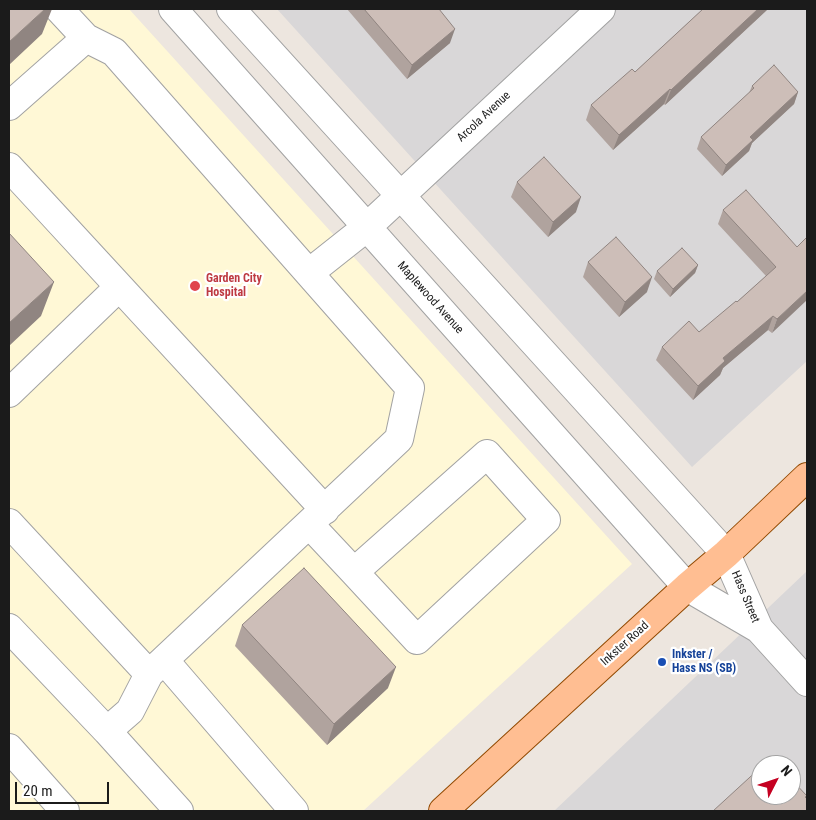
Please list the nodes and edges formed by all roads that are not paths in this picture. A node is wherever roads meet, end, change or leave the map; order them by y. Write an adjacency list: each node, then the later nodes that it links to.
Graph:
1 (59, 9): 5 (street)
2 (173, 9): 9 (street, Maplewood Avenue)
3 (231, 9): 8 (street)
4 (601, 9): 8 (street, Arcola Avenue)
5 (86, 38): 6 (street); 10 (street)
6 (9, 106)
7 (9, 166): 11 (street)
8 (400, 195): 9 (street, Arcola Avenue); 16 (street)
9 (367, 227): 10 (street, Arcola Avenue); 18 (street, Maplewood Avenue)
10 (309, 273): 14 (street)
11 (119, 287): 12 (street); 14 (street)
12 (9, 393)
13 (807, 477): 16 (main road, Inkster Road)
14 (317, 517): 17 (street); 21 (street)
15 (9, 523): 21 (street)
16 (726, 554): 18 (main road, Inkster Road); 20 (street, Hass Street)
17 (354, 572): 17 (street)
18 (687, 587): 20 (street, Maplewood Avenue); 28 (main road, Inkster Road)
19 (9, 628): 23 (street)
20 (759, 630): 22 (street, Hass Street)
21 (156, 667): 23 (street); 27 (street)
22 (807, 682)
23 (107, 731): 26 (street)
24 (9, 748): 25 (street)
25 (66, 811)
26 (179, 811)
27 (294, 811)
28 (443, 811)

